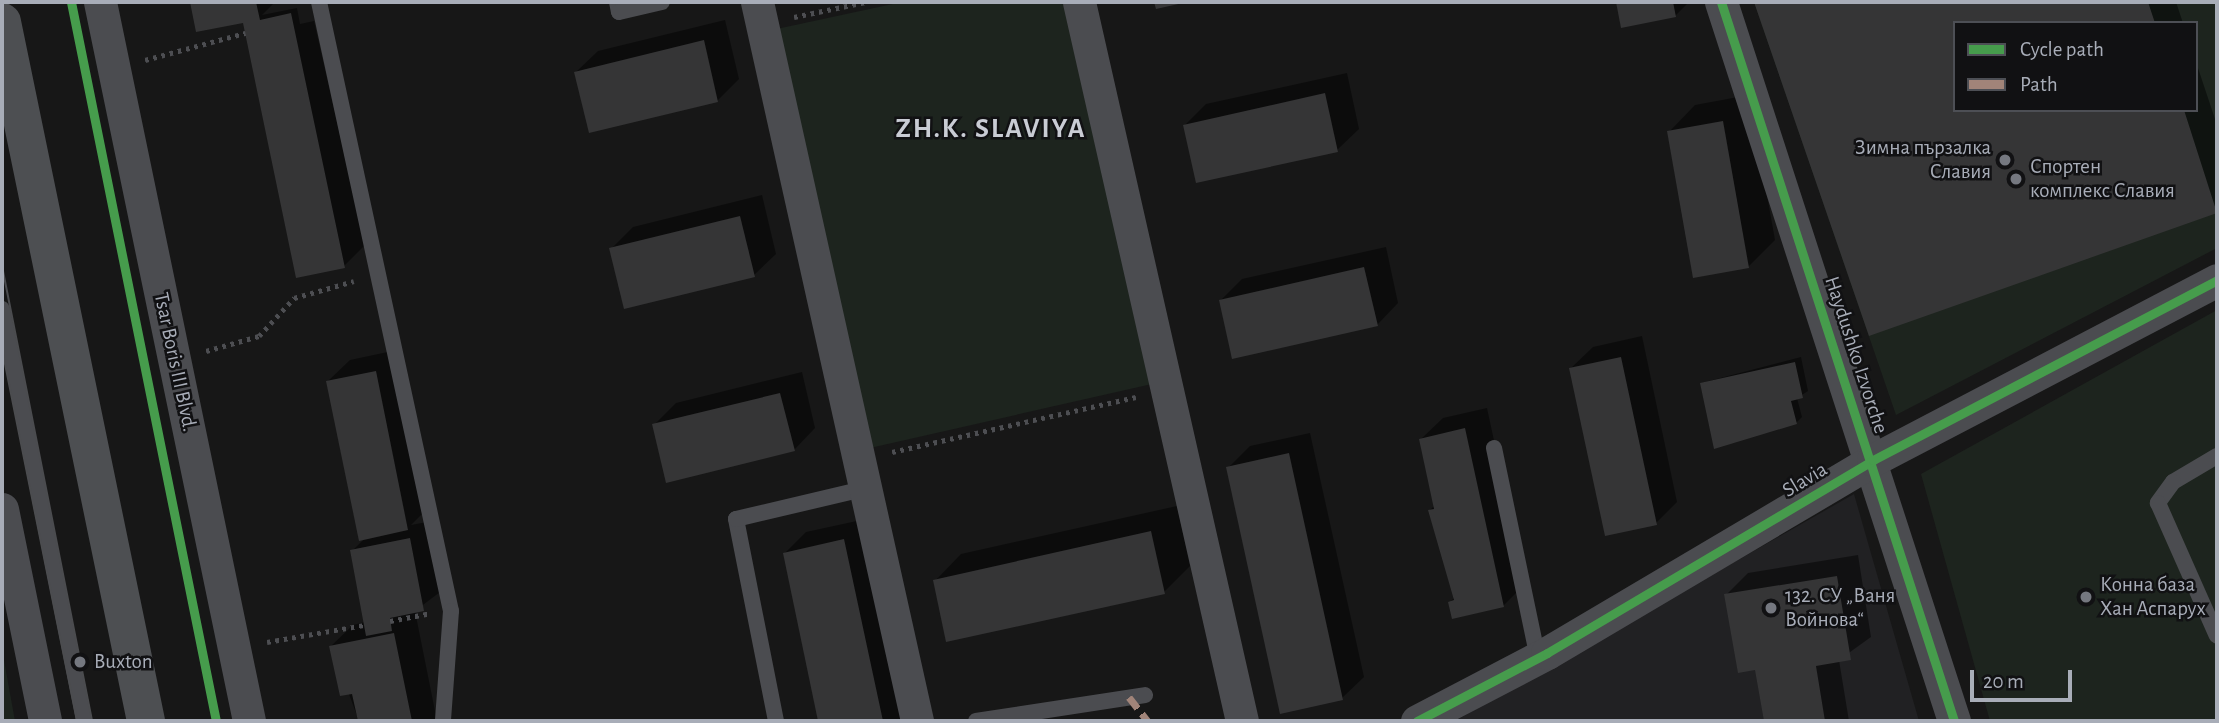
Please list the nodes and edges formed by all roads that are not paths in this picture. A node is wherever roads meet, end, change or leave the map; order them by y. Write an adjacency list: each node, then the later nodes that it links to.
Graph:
1 (100, 2): 23 (street, Tsar Boris III Blvd.)
2 (319, 2): 24 (lane)
3 (617, 2): 4 (lane)
4 (662, 2)
5 (1079, 2): 28 (street)
6 (1721, 2): 13 (street, Haydushko Izvorche)
7 (759, 13): 14 (street)
8 (2, 22): 22 (main road)
9 (2217, 280): 13 (street, Slavia)
10 (2, 309): 21 (lane)
11 (1494, 448): 17 (lane)
12 (2217, 456): 16 (lane)
13 (1873, 460): 17 (street, Slavia); 30 (street, Haydushko Izvorche)
14 (864, 474): 25 (lane); 26 (street)
15 (2, 509): 20 (street)
16 (2217, 636)
17 (1538, 658): 29 (street, Slavia)
18 (1145, 695): 19 (lane)
19 (1075, 713): 27 (lane)
20 (45, 721)
21 (84, 721)
22 (146, 721)
23 (249, 721)
24 (443, 721)
25 (776, 721)
26 (917, 721)
27 (976, 721)
28 (1242, 721)
29 (1418, 721)
30 (1954, 721)

